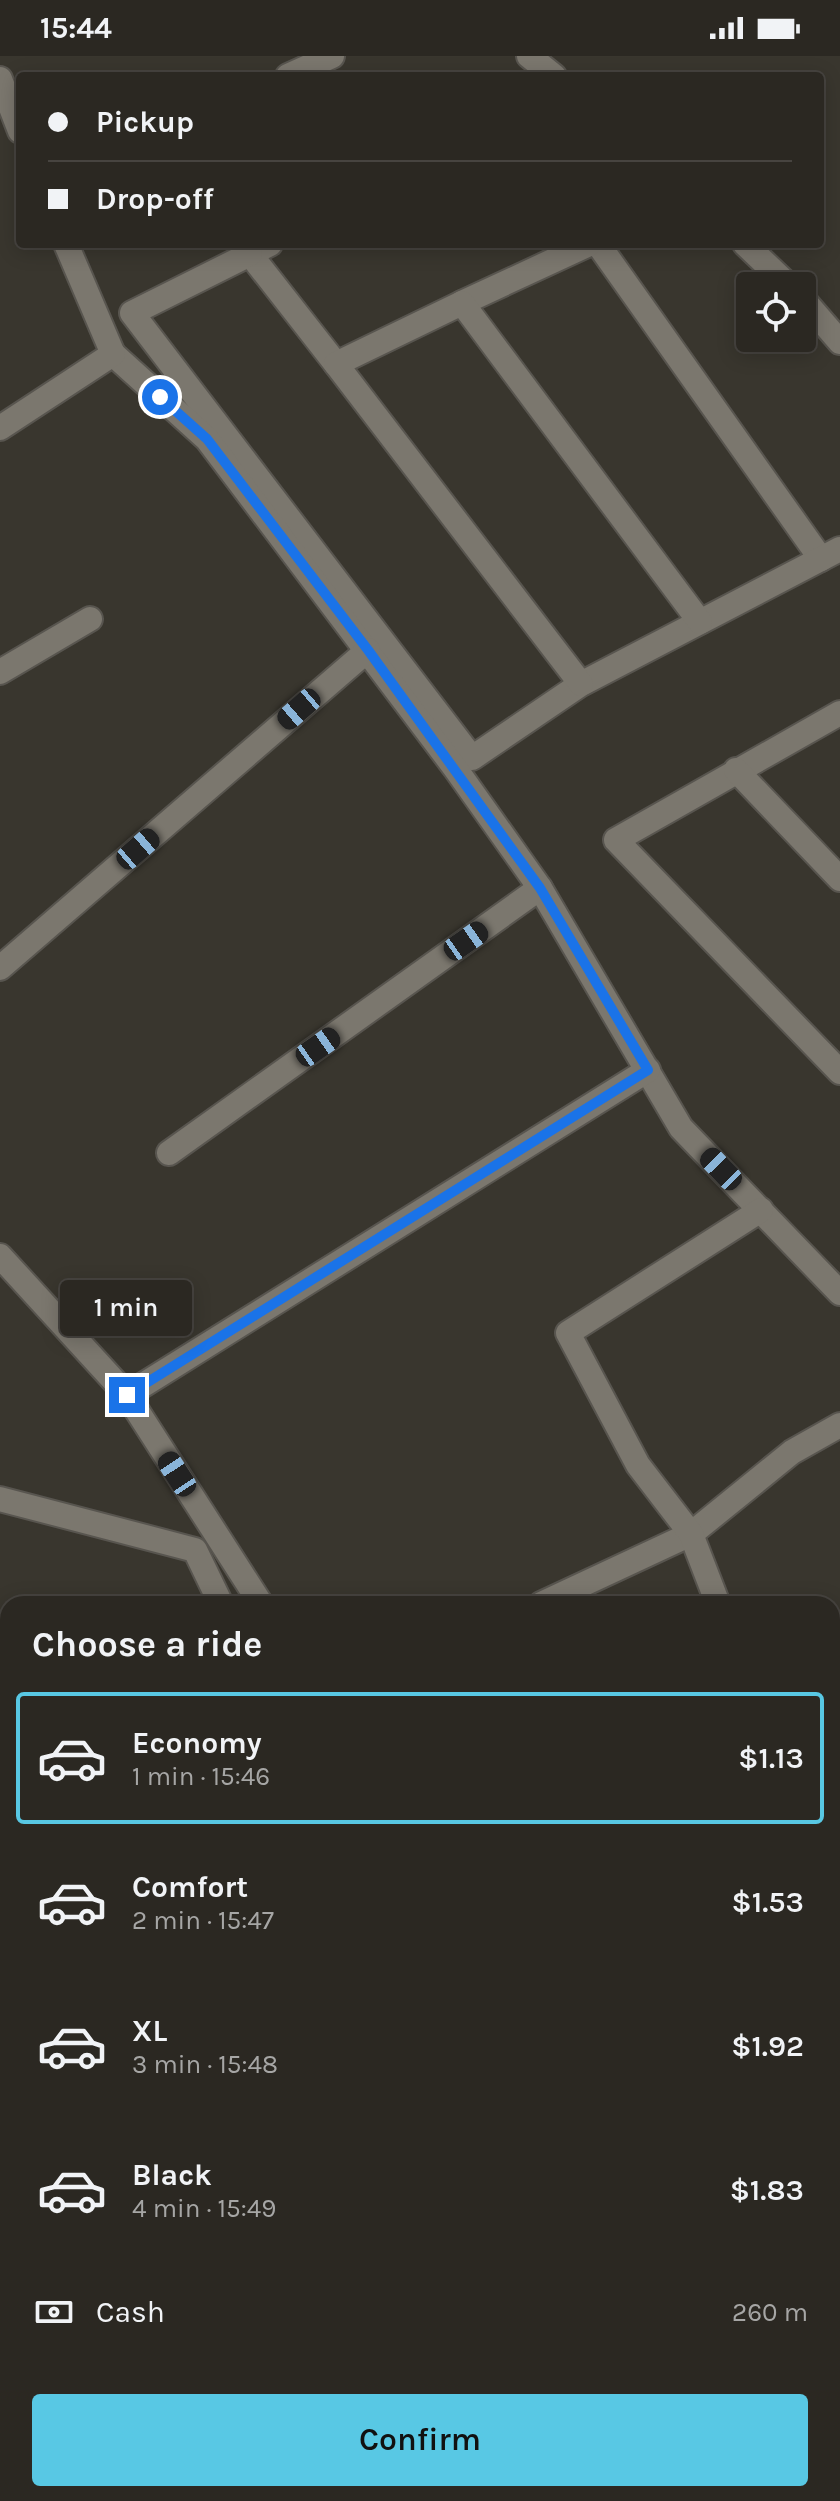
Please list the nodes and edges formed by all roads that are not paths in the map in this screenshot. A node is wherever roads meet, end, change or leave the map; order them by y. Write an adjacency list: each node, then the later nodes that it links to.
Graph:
1 (332, 56): 3 (street)
2 (529, 56): 4 (street)
3 (297, 72)
4 (549, 72)
5 (0, 79): 6 (street)
6 (16, 121)
7 (68, 248): 16 (street)
8 (580, 248): 13 (street)
9 (601, 248): 19 (street)
10 (749, 248): 12 (street)
11 (260, 249): 17 (street); 24 (street)
12 (774, 272)
13 (462, 303): 17 (street); 21 (street)
14 (816, 314): 15 (street)
15 (840, 342)
16 (113, 354): 18 (street); 22 (street)
17 (336, 364): 24 (street)
18 (0, 428)
19 (830, 554): 21 (street)
20 (90, 619): 23 (street)
21 (700, 622): 24 (street)
22 (368, 650): 28 (street); 29 (street)
23 (0, 672)
24 (581, 684)
25 (840, 713): 26 (street)
26 (736, 770): 27 (street); 31 (street)
27 (840, 879)
28 (540, 888): 30 (street); 32 (street)
29 (0, 968)
30 (648, 1070): 33 (street); 36 (street)
31 (840, 1072)
32 (169, 1153)
33 (761, 1210): 35 (street); 39 (street)
34 (0, 1256): 36 (street)
35 (840, 1293)
36 (127, 1395): 41 (street)
37 (840, 1425): 39 (street)
38 (0, 1499): 40 (street)
39 (691, 1534): 42 (street); 43 (street)
40 (217, 1596)
41 (256, 1596)
42 (558, 1596)
43 (715, 1596)

